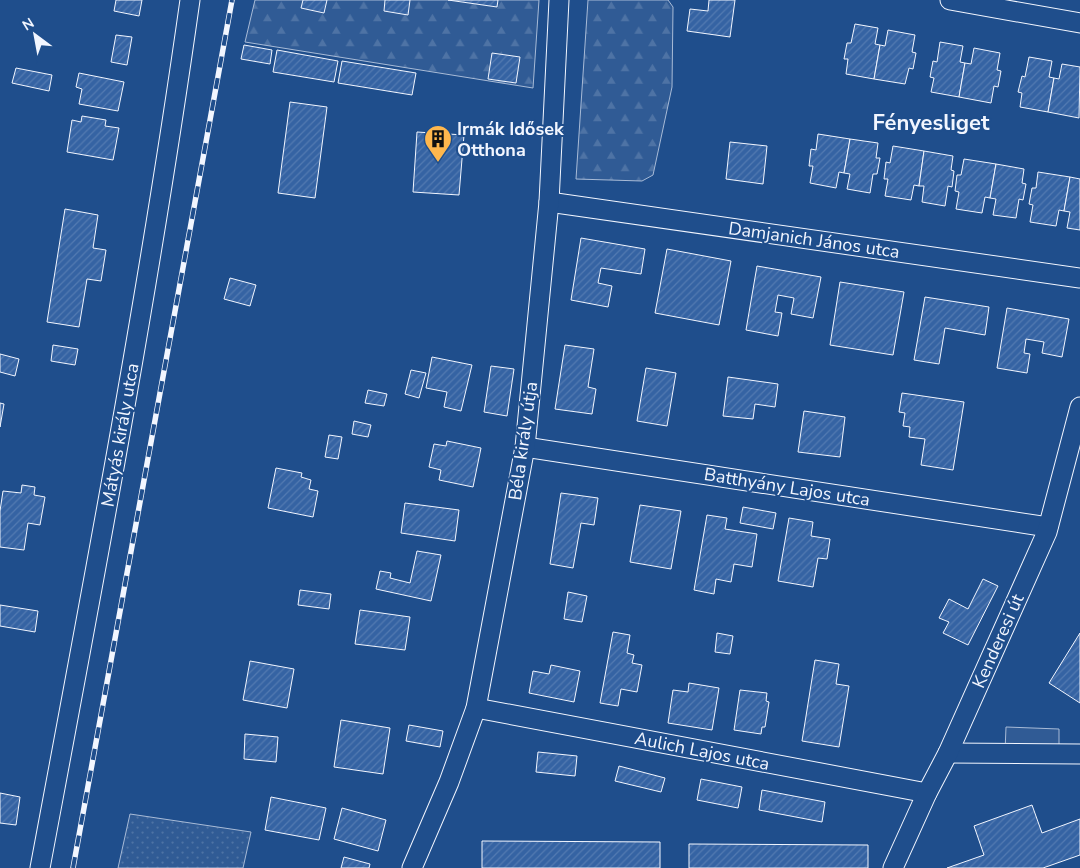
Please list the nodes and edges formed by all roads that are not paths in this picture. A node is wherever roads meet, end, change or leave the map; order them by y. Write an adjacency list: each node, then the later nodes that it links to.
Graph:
1 (190, 0): 14 (street, Mátyás király utca)
2 (560, 0): 5 (street, Béla király útja)
3 (950, 0): 4 (street)
4 (1080, 23)
5 (549, 202): 6 (street, Damjanich János utca); 8 (street, Béla király útja)
6 (1080, 278)
7 (1080, 407): 9 (street, Kenderesi út)
8 (525, 447): 9 (street, Batthyány Lajos utca); 10 (street, Béla király útja)
9 (1048, 527): 11 (street, Kenderesi út)
10 (476, 708): 13 (street, Aulich Lajos utca); 15 (street, Béla király útja)
11 (948, 753): 12 (street); 13 (street, Kenderesi út)
12 (1080, 754)
13 (927, 793): 16 (street, Kenderesi út)
14 (40, 868)
15 (412, 868)
16 (893, 868)

